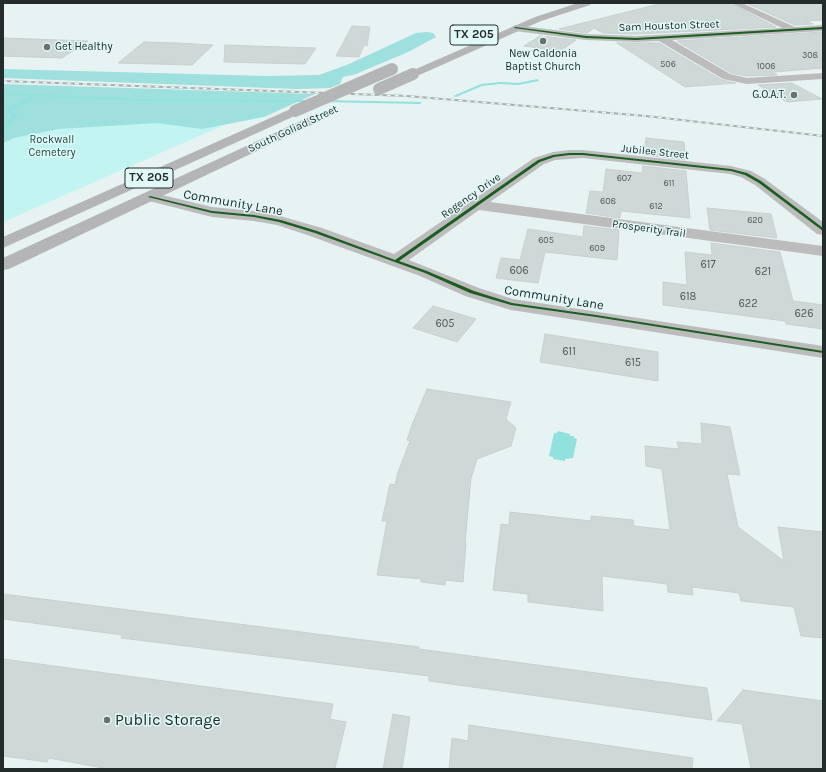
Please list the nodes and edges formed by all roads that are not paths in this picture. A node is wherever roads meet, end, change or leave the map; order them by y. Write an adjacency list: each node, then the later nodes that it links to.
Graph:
1 (556, 3): 4 (main road)
2 (587, 3): 5 (main road, TX 205)
3 (735, 3): 7 (street)
4 (541, 7)
5 (516, 28): 9 (street, Sam Houston Street); 12 (main road, TX 205, bridge)
6 (823, 28): 7 (street, Sam Houston Street)
7 (794, 30): 8 (street); 9 (street, Sam Houston Street)
8 (811, 37)
9 (662, 38): 11 (street)
10 (396, 68): 18 (main road, South Goliad Street / TX 205, bridge)
11 (823, 76)
12 (365, 95)
13 (324, 114): 15 (main road, South Goliad Street / TX 205)
14 (561, 155): 16 (street, Regency Drive); 17 (street, Jubilee Street)
15 (150, 197): 20 (street, Community Lane); 21 (main road, South Goliad Street / TX 205)
16 (476, 205): 19 (street, Prosperity Trail); 20 (street, Regency Drive)
17 (823, 230)
18 (3, 243)
19 (823, 252)
20 (396, 261): 22 (street, Community Lane)
21 (3, 265)
22 (823, 352)

